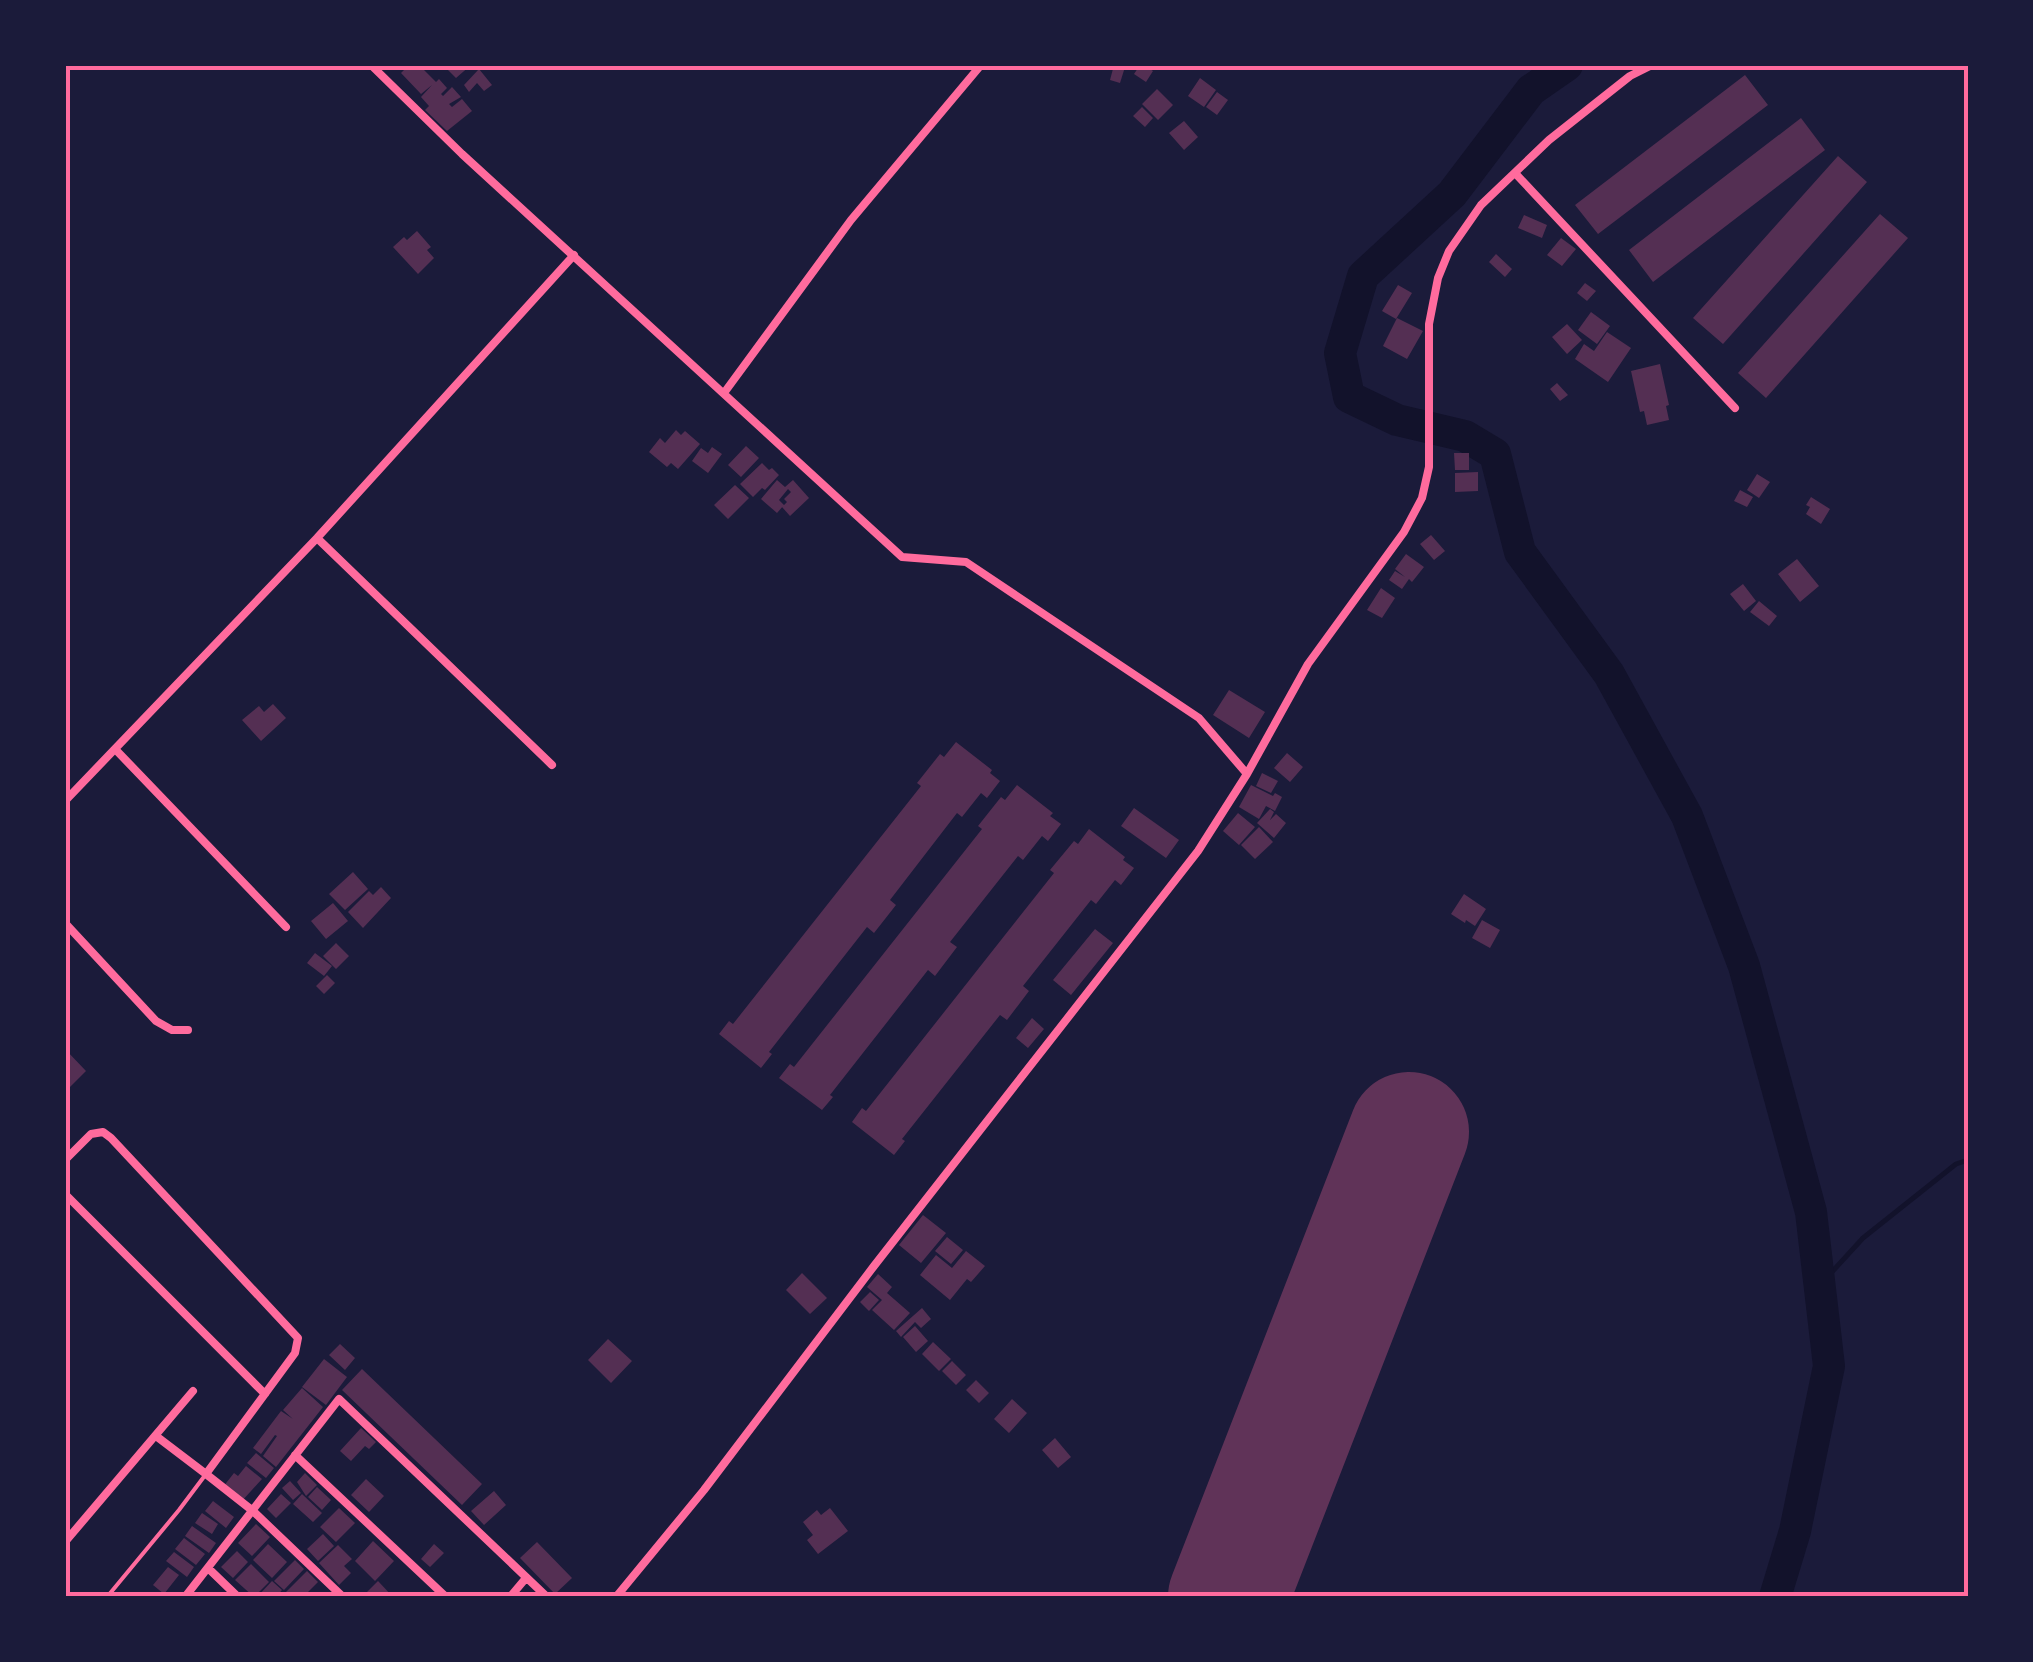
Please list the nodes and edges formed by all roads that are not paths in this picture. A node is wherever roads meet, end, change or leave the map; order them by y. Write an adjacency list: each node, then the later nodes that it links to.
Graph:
1 (372, 65): 5 (street)
2 (981, 65): 6 (street)
3 (1652, 65): 4 (street)
4 (1515, 172): 7 (street); 11 (street)
5 (574, 255): 6 (street); 8 (street)
6 (724, 393): 11 (street)
7 (1734, 408)
8 (318, 538): 9 (street); 10 (street)
9 (116, 750): 12 (street); 14 (street)
10 (552, 766)
11 (1247, 774): 34 (street)
12 (65, 802)
13 (65, 923): 15 (street)
14 (286, 927)
15 (188, 1030)
16 (65, 1160): 19 (street)
17 (65, 1194): 19 (street)
18 (193, 1391): 20 (street)
19 (265, 1394): 22 (street)
20 (156, 1436): 22 (street); 24 (street)
21 (295, 1455): 23 (street); 26 (street); 31 (street)
22 (206, 1474): 23 (street); 27 (lane)
23 (253, 1511): 25 (street); 30 (street)
24 (65, 1542)
25 (208, 1568): 28 (street); 29 (street)
26 (526, 1578): 32 (street); 33 (street)
27 (106, 1597)
28 (185, 1597)
29 (238, 1597)
30 (343, 1597)
31 (446, 1597)
32 (510, 1597)
33 (547, 1597)
34 (616, 1597)

